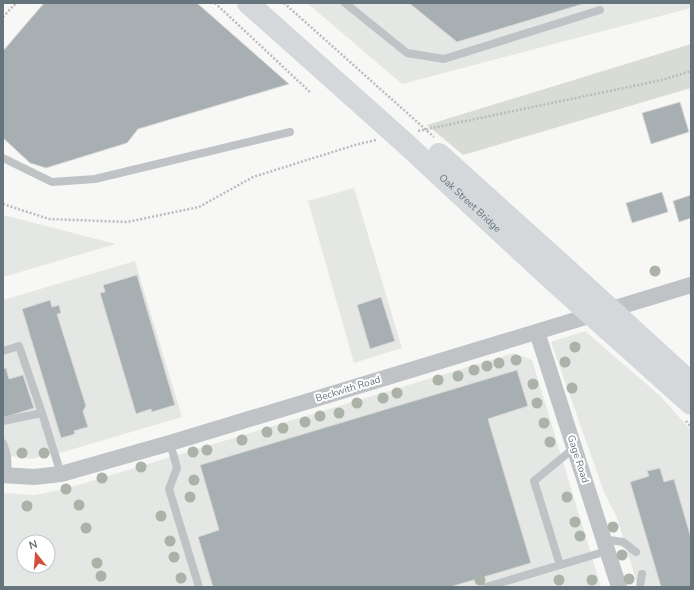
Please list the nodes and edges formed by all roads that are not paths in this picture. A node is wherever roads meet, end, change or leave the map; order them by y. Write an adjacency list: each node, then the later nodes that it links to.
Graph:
1 (248, 3): 10 (highway, Oak Street Bridge)
2 (270, 3): 10 (highway, Oak Street Bridge)
3 (345, 3): 4 (lane)
4 (600, 10)
5 (290, 132): 6 (lane)
6 (3, 158)
7 (691, 285): 8 (street, Beckwith Road)
8 (537, 332): 14 (street, Beckwith Road); 15 (street, Gage Road)
9 (3, 351): 11 (lane)
10 (690, 399)
11 (42, 413): 12 (lane); 16 (lane)
12 (3, 421)
13 (3, 443): 17 (lane)
14 (170, 443): 16 (street, Beckwith Road); 22 (lane)
15 (574, 448): 18 (street, Gage Road); 20 (lane)
16 (61, 474): 17 (street, Beckwith Road)
17 (5, 476)
18 (605, 545): 19 (lane); 20 (lane); 24 (street, Gage Road)
19 (636, 552)
20 (560, 565): 23 (lane)
21 (642, 574): 25 (lane)
22 (199, 587)
23 (486, 587)
24 (619, 587)
25 (640, 587)

